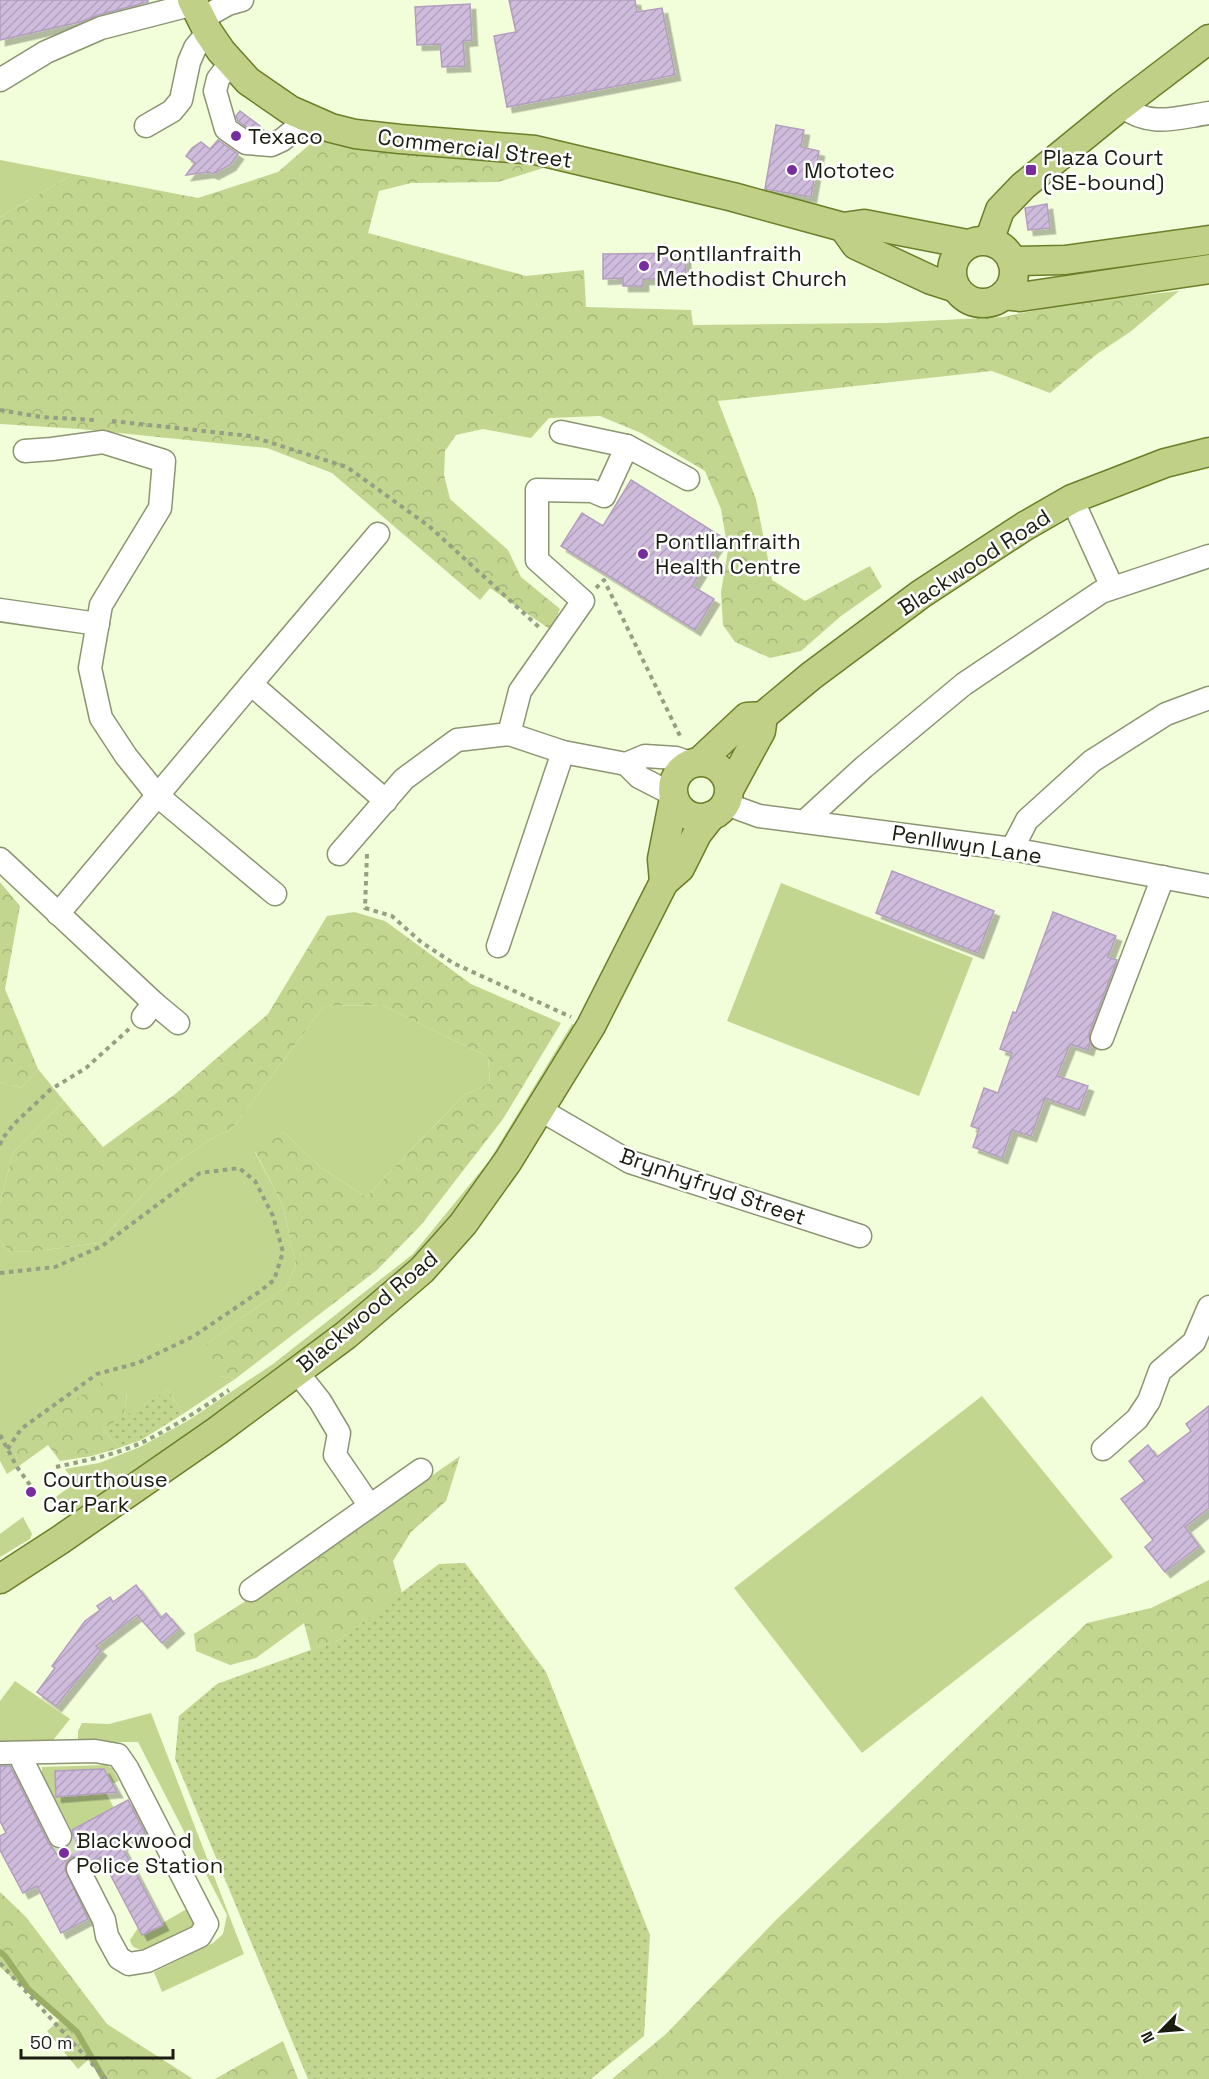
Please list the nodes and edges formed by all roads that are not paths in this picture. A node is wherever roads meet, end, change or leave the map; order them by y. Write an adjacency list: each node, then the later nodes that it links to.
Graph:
1 (242, 0): 2 (street)
2 (199, 14): 4 (main road, Commercial Street); 5 (street); 9 (street)
3 (1209, 39): 6 (main road)
4 (231, 62): 8 (main road, Commercial Street); 8 (street)
5 (0, 80)
6 (1120, 106): 7 (street); 12 (main road)
7 (1209, 113)
8 (302, 116): 10 (main road, Commercial Street)
9 (146, 126)
10 (843, 227): 12 (main road, Commercial Street); 15 (main road)
11 (1209, 240): 13 (main road)
12 (978, 243): 13 (main road, Commercial Street); 15 (main road)
13 (1012, 261): 16 (main road)
14 (1209, 269): 16 (main road)
15 (956, 288): 16 (main road)
16 (1004, 295)
17 (561, 432): 18 (street)
18 (627, 446): 21 (street); 31 (street)
19 (25, 451): 27 (street)
20 (1209, 452): 22 (main road, Blackwood Road)
21 (688, 479)
22 (1072, 499): 25 (street); 30 (main road, Blackwood Road)
23 (378, 534): 28 (street)
24 (1209, 556): 25 (street)
25 (1112, 587): 39 (street)
26 (0, 610): 27 (street)
27 (98, 624): 35 (street)
28 (251, 684): 35 (street); 37 (street)
29 (1209, 698): 40 (street)
30 (763, 716): 33 (main road, Blackwood Road); 38 (main road, Blackwood Road)
31 (509, 734): 32 (street); 37 (street)
32 (563, 752): 34 (street); 48 (street)
33 (691, 755): 34 (street); 36 (main road); 38 (main road)
34 (626, 764): 36 (street)
35 (158, 796): 46 (street); 47 (street)
36 (674, 796): 38 (main road); 44 (main road, Blackwood Road)
37 (386, 801): 41 (street)
38 (722, 803): 39 (street, Penllwyn Lane); 44 (main road, Blackwood Road)
39 (805, 821): 40 (street, Penllwyn Lane)
40 (1012, 849): 43 (street, Penllwyn Lane)
41 (339, 854)
42 (0, 859): 47 (street)
43 (1163, 877): 45 (street, Penllwyn Lane); 50 (street)
44 (664, 882): 51 (main road, Blackwood Road)
45 (1209, 885)
46 (275, 894)
47 (58, 914): 49 (street)
48 (498, 946)
49 (178, 1023)
50 (1102, 1038)
51 (539, 1109): 52 (street, Brynhyfryd Street); 54 (main road, Blackwood Road)
52 (860, 1236)
53 (1209, 1307): 55 (street)
54 (297, 1372): 57 (street); 58 (main road, Blackwood Road)
55 (1103, 1449)
56 (421, 1470): 57 (street)
57 (370, 1506): 59 (street)
58 (0, 1579)
59 (251, 1590)
60 (11, 1753): 61 (street); 62 (street)
61 (60, 1836)
62 (78, 1869)

